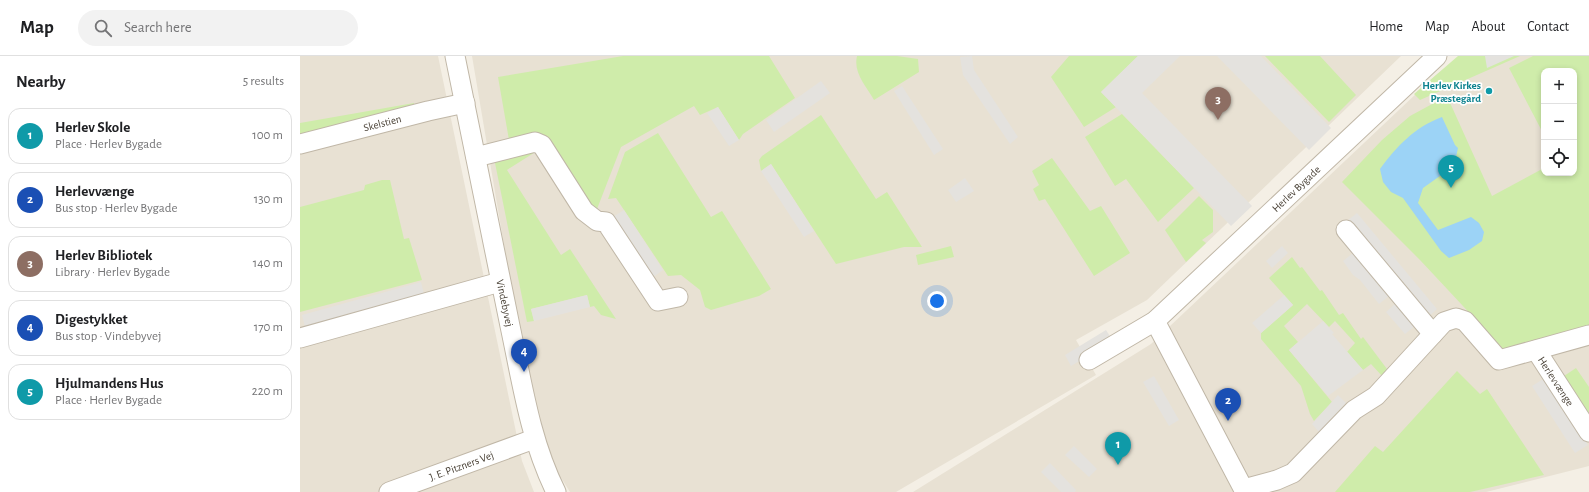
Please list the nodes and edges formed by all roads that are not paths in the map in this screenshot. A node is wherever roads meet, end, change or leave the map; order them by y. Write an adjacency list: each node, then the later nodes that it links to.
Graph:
1 (456, 56): 3 (street, Vindebyvej)
2 (1437, 56): 9 (street, Herlev Bygade)
3 (465, 103): 4 (street, Skelstien); 5 (street, Vindebyvej)
4 (300, 144)
5 (476, 157): 7 (street, Vindebyvej); 8 (street)
6 (1346, 230): 10 (street)
7 (500, 282): 12 (street); 16 (street, Vindebyvej)
8 (678, 297)
9 (1156, 321): 14 (street, Herlev Bygade); 17 (street)
10 (1433, 334): 13 (street, Herlevvænge); 17 (street, Herlevvænge)
11 (1589, 335): 13 (street, Herlevvænge)
12 (300, 338)
13 (1536, 350): 15 (street, Herlevvænge)
14 (1089, 360)
15 (1589, 432)
16 (534, 439): 18 (street, J. E. Pitzners Vej); 19 (street, Vindebyvej)
17 (1244, 490)
18 (389, 492)
19 (556, 492)

